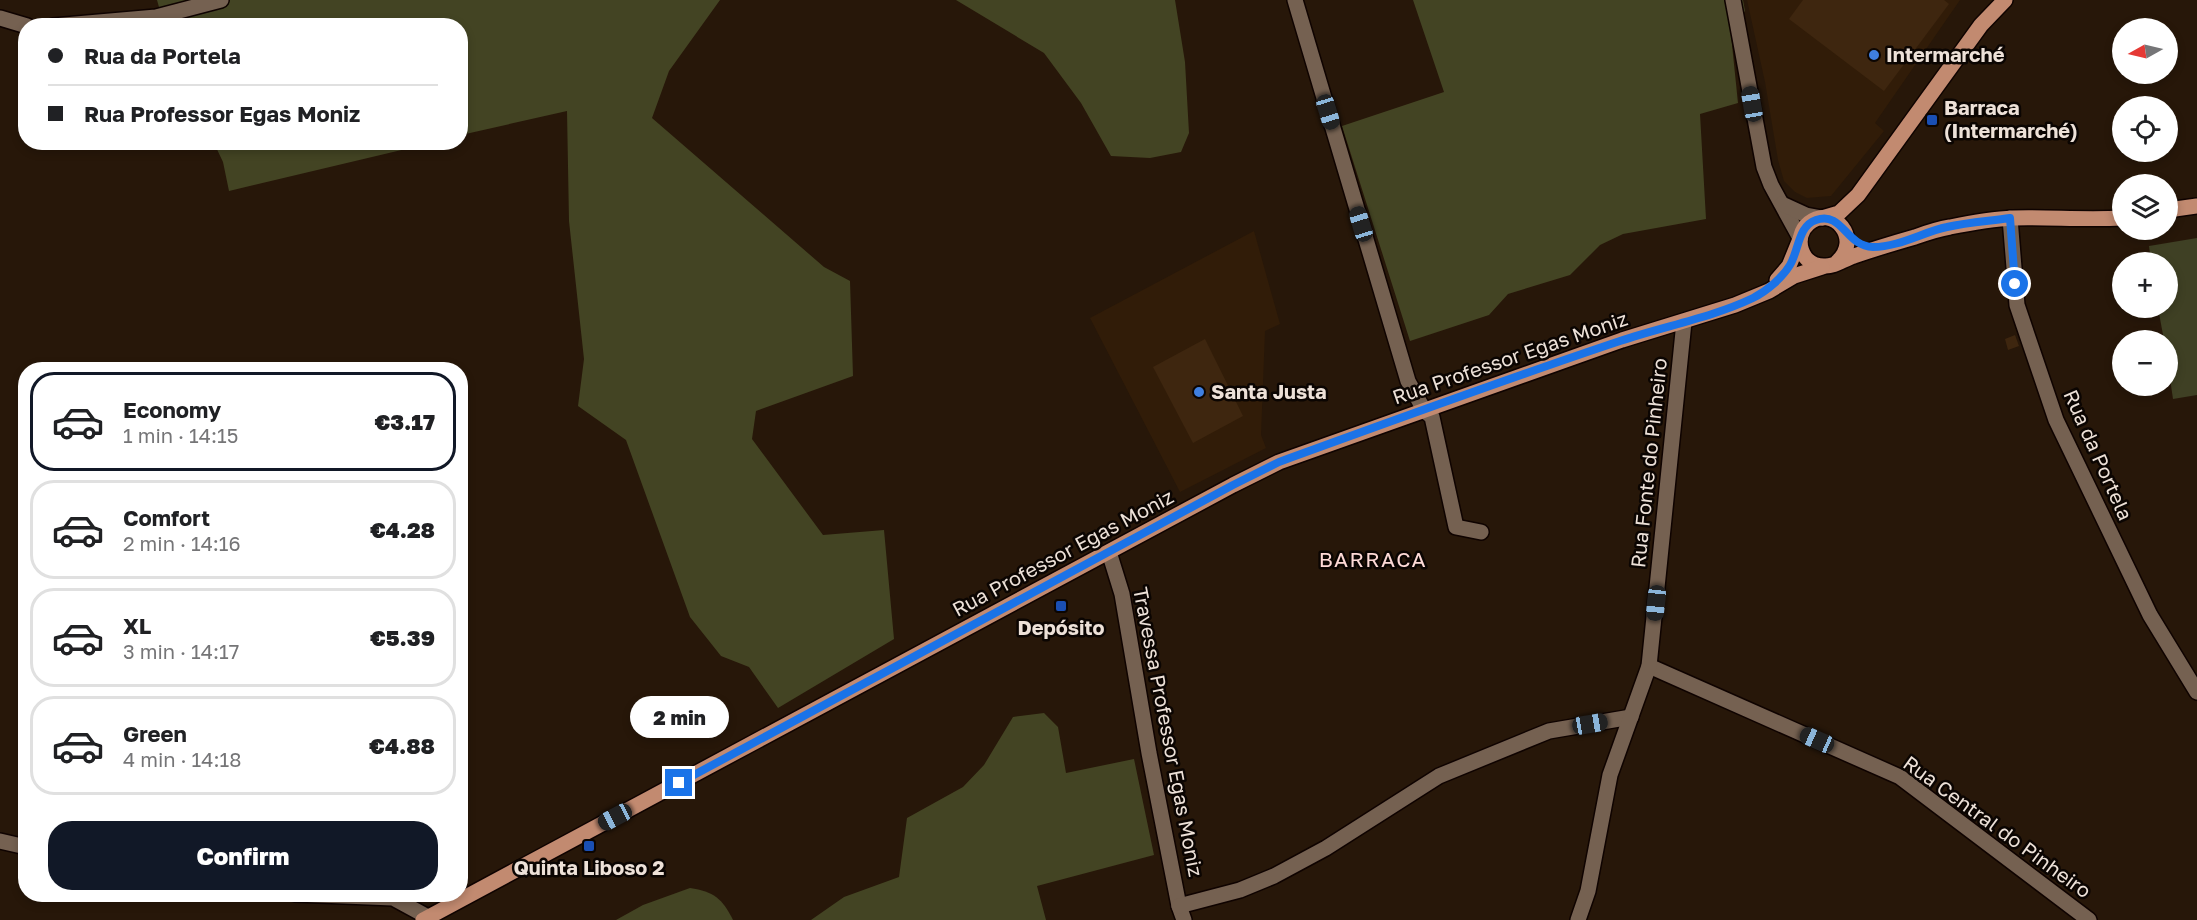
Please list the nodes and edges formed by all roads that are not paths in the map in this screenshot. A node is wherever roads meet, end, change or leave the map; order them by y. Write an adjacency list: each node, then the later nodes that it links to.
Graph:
1 (221, 0): 6 (street)
2 (1295, 0): 22 (street)
3 (1733, 0): 9 (street)
4 (2005, 0): 8 (main road)
5 (0, 18): 7 (street)
6 (145, 18)
7 (18, 23)
8 (1858, 195): 12 (main road); 15 (main road)
9 (1782, 204): 12 (street); 16 (street)
10 (2197, 206): 11 (main road)
11 (2178, 209)
12 (1822, 218): 15 (main road); 16 (main road)
13 (2010, 218): 14 (main road); 17 (main road); 26 (street, Rua da Portela)
14 (2112, 218)
15 (1847, 234): 17 (main road); 18 (main road)
16 (1800, 238): 19 (main road); 20 (main road, Rua Professor Egas Moniz)
17 (1886, 246): 18 (main road)
18 (1838, 262): 19 (main road)
19 (1822, 267): 20 (main road, Rua Professor Egas Moniz)
20 (1756, 297): 21 (main road, Rua Professor Egas Moniz)
21 (1684, 322): 22 (main road, Rua Professor Egas Moniz); 25 (street, Rua Fonte do Pinheiro)
22 (1424, 410): 23 (street); 24 (main road, Rua Professor Egas Moniz)
23 (1480, 532)
24 (1110, 552): 30 (main road, Rua Professor Egas Moniz); 33 (street, Travessa Professor Egas Moniz)
25 (1649, 666): 27 (street, Rua Fonte do Pinheiro); 36 (street, Rua Central do Pinheiro)
26 (2197, 692)
27 (1631, 717): 33 (street); 35 (street, Rua Fonte do Pinheiro)
28 (0, 841): 29 (street)
29 (18, 846)
30 (468, 896)
31 (399, 902): 34 (street)
32 (457, 902): 34 (main road, Rua Professor Egas Moniz)
33 (1182, 913)
34 (425, 919)
35 (1578, 920)
36 (2089, 920)

